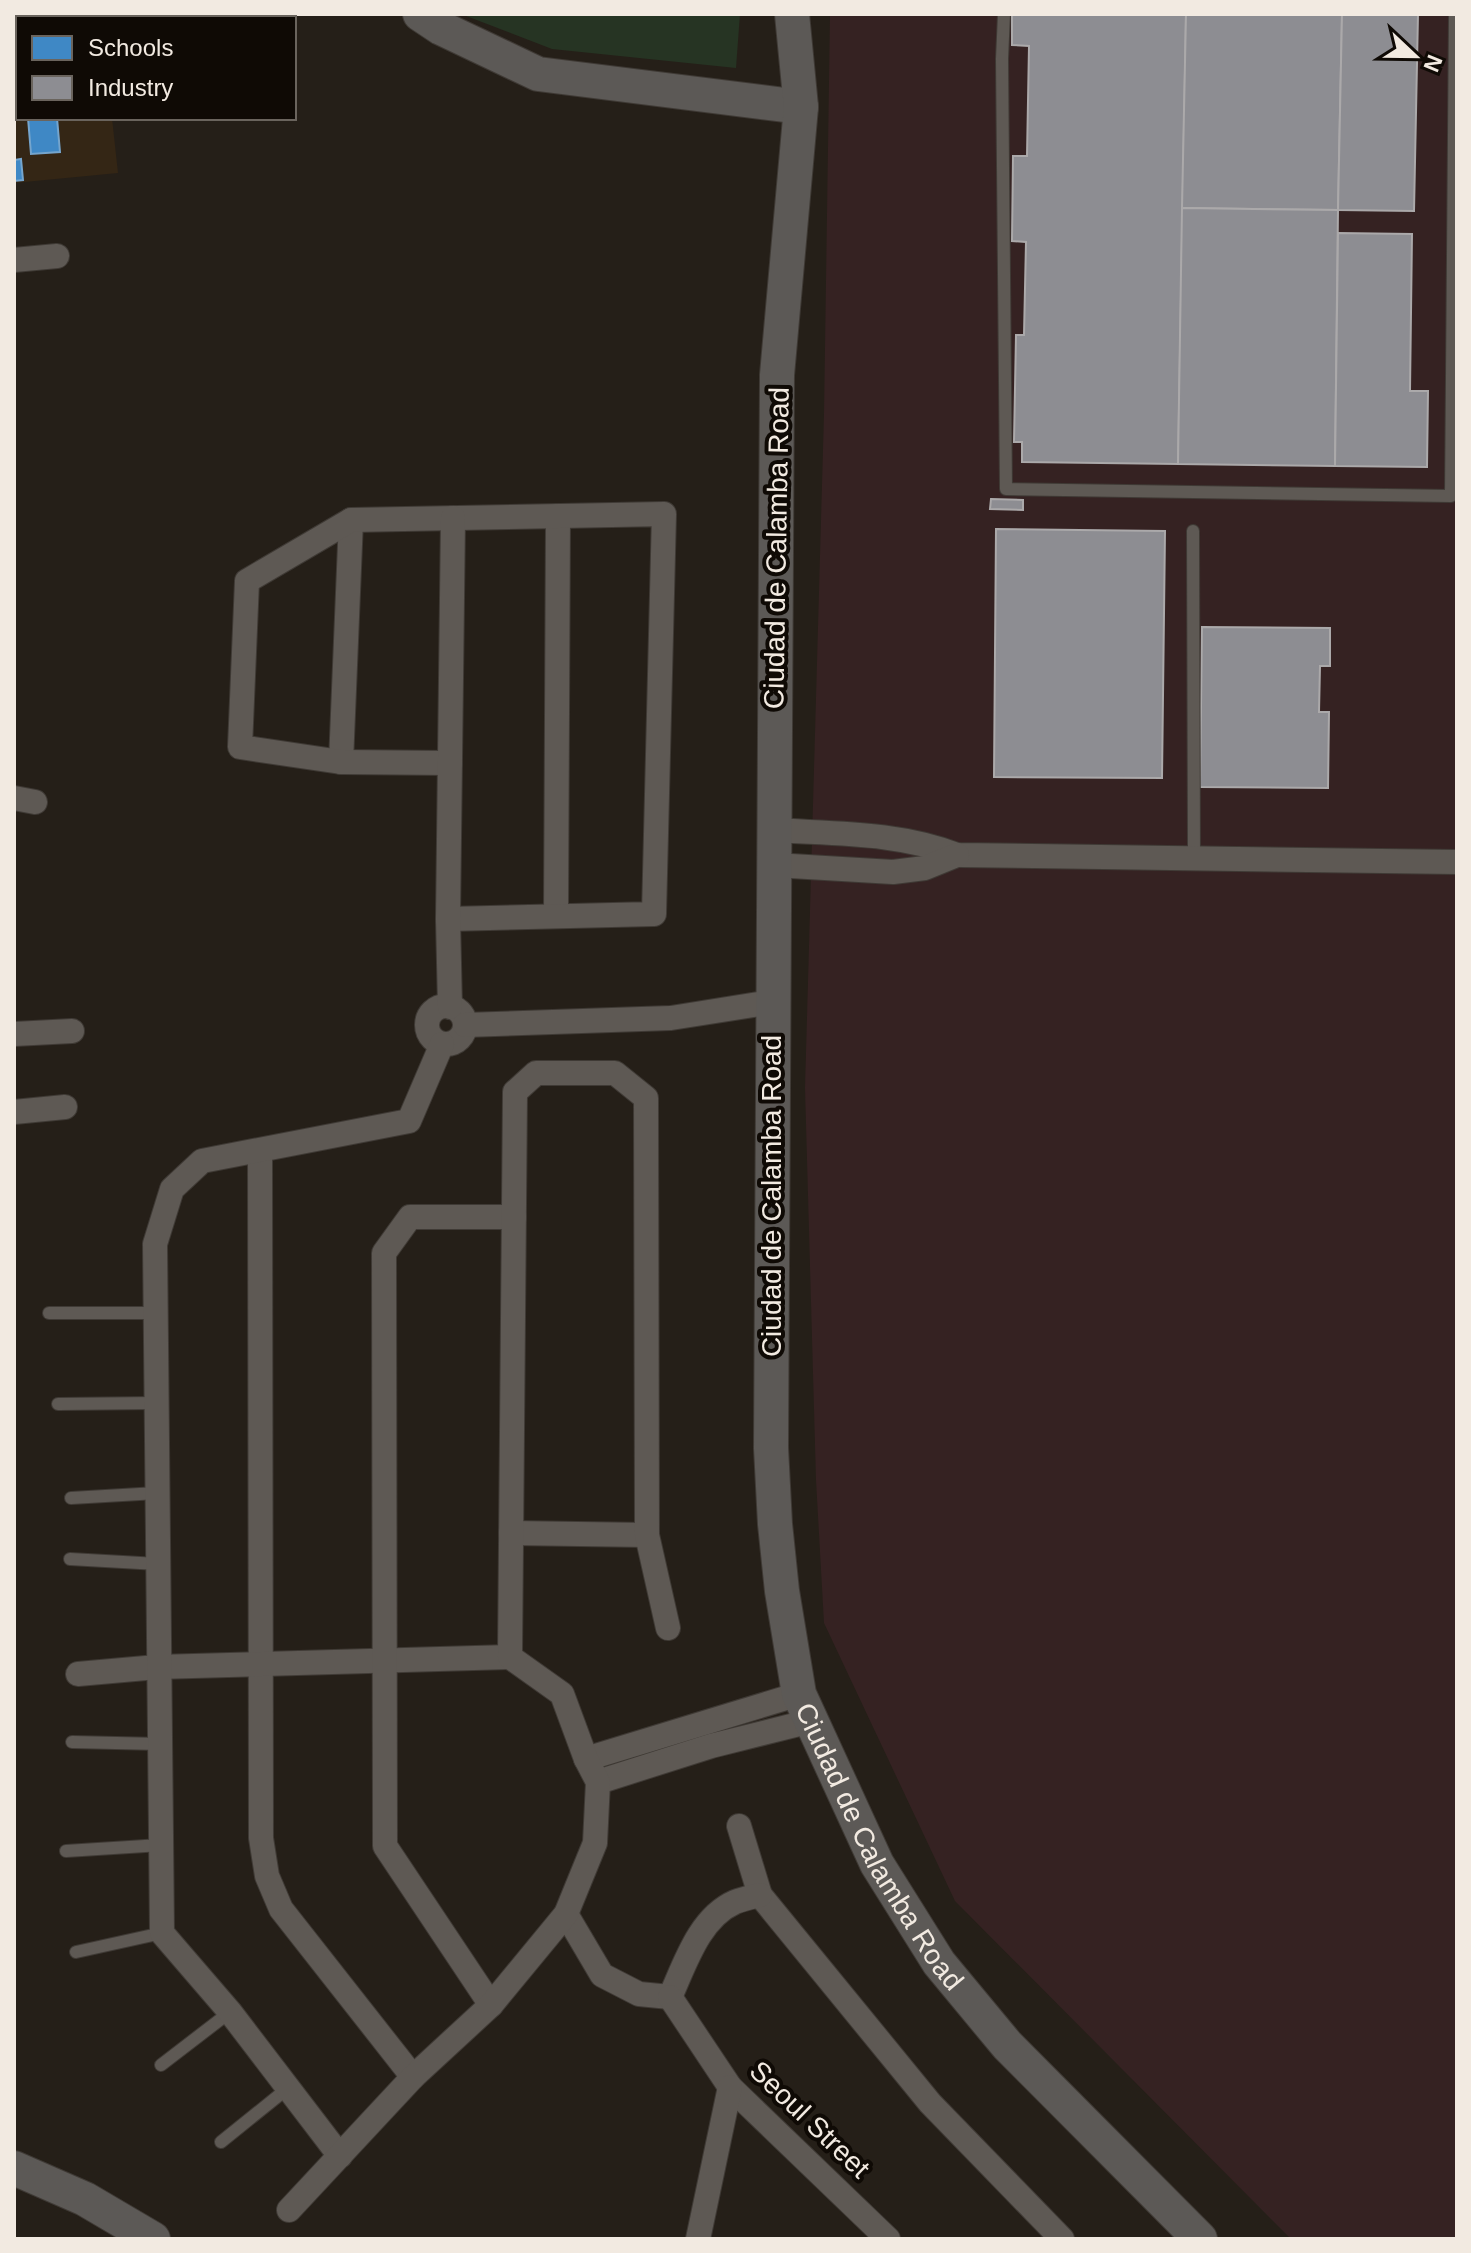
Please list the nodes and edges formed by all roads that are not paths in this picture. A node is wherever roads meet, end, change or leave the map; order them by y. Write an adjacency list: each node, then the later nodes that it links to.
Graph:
1 (420, 14): 5 (main road)
2 (792, 14): 5 (main road, Ciudad de Calamba Road)
3 (1004, 14): 6 (lane)
4 (1455, 14): 6 (lane)
5 (801, 107): 15 (main road, Ciudad de Calamba Road)
6 (1456, 209)
7 (57, 256): 8 (street)
8 (14, 260)
9 (558, 516): 10 (street); 20 (street); 20 (street)
10 (453, 518): 11 (street); 14 (street)
11 (351, 520): 13 (street); 13 (street)
12 (1193, 531): 17 (lane)
13 (341, 762): 14 (street)
14 (450, 763): 21 (street)
15 (773, 830): 16 (street); 19 (main road, Ciudad de Calamba Road)
16 (957, 855): 17 (street); 19 (street)
17 (1194, 858): 18 (street)
18 (1457, 862)
19 (774, 865): 22 (main road, Ciudad de Calamba Road)
20 (556, 916): 21 (street)
21 (448, 919): 23 (street)
22 (772, 1002): 23 (street); 47 (main road, Ciudad de Calamba Road)
23 (457, 1016): 26 (street); 26 (street)
24 (72, 1031): 25 (street)
25 (14, 1034)
26 (442, 1044): 29 (street)
27 (65, 1107): 28 (street)
28 (14, 1112)
29 (260, 1151): 32 (street); 44 (street)
30 (514, 1217): 37 (street); 38 (street); 43 (street)
31 (49, 1313): 32 (lane)
32 (155, 1313): 33 (street)
33 (156, 1403): 34 (lane); 35 (street)
34 (58, 1404)
35 (157, 1493): 36 (lane); 40 (street)
36 (71, 1498)
37 (511, 1533): 38 (street); 42 (street)
38 (647, 1535): 41 (street)
39 (70, 1559): 40 (lane)
40 (158, 1564): 45 (street)
41 (668, 1628)
42 (510, 1657): 43 (street); 50 (street)
43 (383, 1662): 44 (street); 60 (street)
44 (261, 1666): 45 (street); 63 (street)
45 (157, 1667): 46 (street); 49 (street)
46 (78, 1674)
47 (805, 1708): 50 (street); 51 (street); 74 (main road, Ciudad de Calamba Road)
48 (72, 1742): 49 (lane)
49 (160, 1744): 53 (street)
50 (586, 1759): 51 (street)
51 (598, 1782): 56 (street)
52 (739, 1826): 55 (street)
53 (161, 1845): 54 (lane); 57 (street)
54 (66, 1851)
55 (760, 1895): 59 (street); 73 (street)
56 (566, 1914): 59 (street); 60 (street)
57 (162, 1933): 58 (lane); 61 (street)
58 (76, 1952)
59 (670, 1997): 64 (street, Seoul Street)
60 (491, 2005): 63 (street)
61 (230, 2012): 62 (lane); 65 (street)
62 (161, 2065)
63 (413, 2077): 67 (street)
64 (730, 2087): 71 (street); 72 (street, Seoul Street)
65 (288, 2088): 66 (lane); 67 (street)
66 (221, 2142)
67 (340, 2156): 69 (street)
68 (14, 2168): 70 (main road)
69 (289, 2210)
70 (153, 2239)
71 (698, 2239)
72 (888, 2239)
73 (1062, 2239)
74 (1200, 2239)

